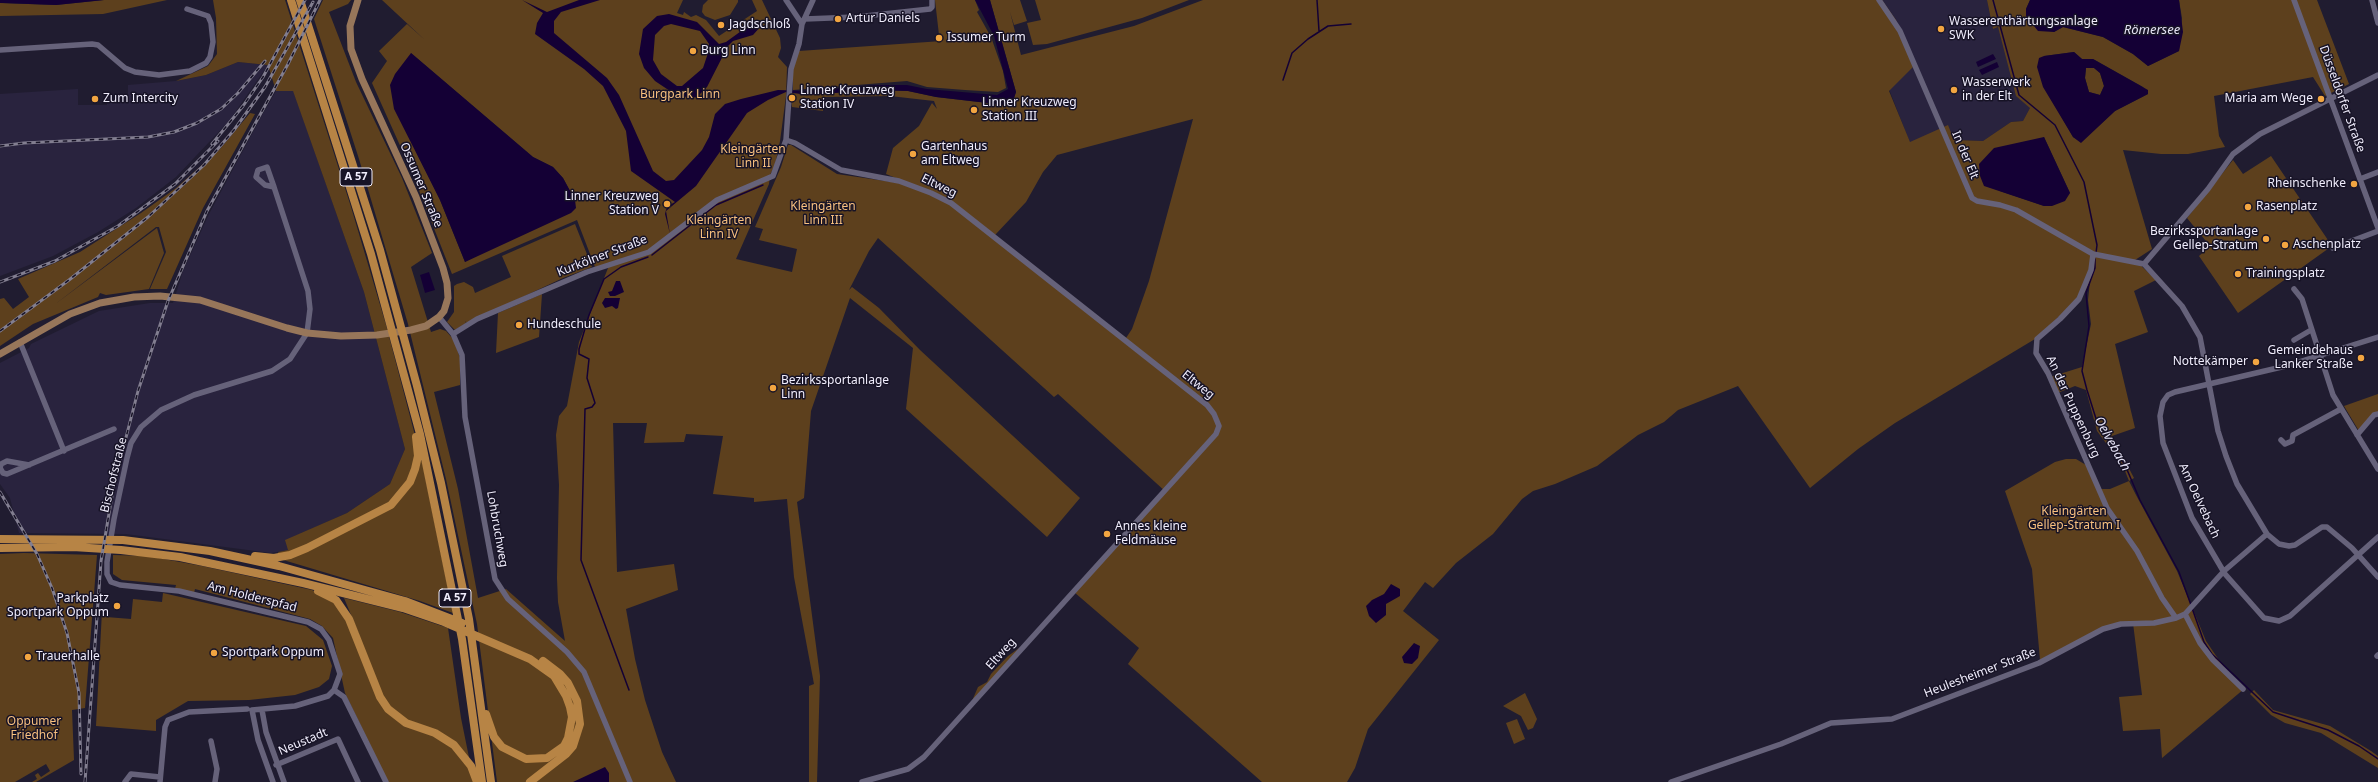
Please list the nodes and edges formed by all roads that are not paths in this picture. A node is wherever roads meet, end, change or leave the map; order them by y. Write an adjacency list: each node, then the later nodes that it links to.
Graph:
1 (291, 0): 37 (highway, A 57)
2 (300, 0): 60 (highway, A 57)
3 (358, 0): 25 (main road, Ossumer Straße)
4 (786, 0): 11 (street)
5 (813, 0): 11 (street, Kurkölner Straße)
6 (932, 0): 11 (street)
7 (1879, 0): 22 (street, In der Elt)
8 (2294, 0): 15 (street, Düsseldorfer Straße)
9 (2372, 0): 12 (street)
10 (187, 9): 13 (street)
11 (803, 22): 16 (street, Kurkölner Straße)
12 (2378, 22)
13 (0, 50)
14 (2378, 75): 15 (street)
15 (2330, 98): 18 (street, Düsseldorfer Straße); 23 (street)
16 (786, 140): 28 (street, Kurkölner Straße); 66 (street, Eltweg)
17 (2378, 172): 18 (street)
18 (2360, 179): 20 (street, Düsseldorfer Straße)
19 (274, 187): 27 (street)
20 (2378, 229): 21 (street, Düsseldorfer Straße)
21 (2333, 248)
22 (2096, 254): 23 (street); 55 (street, An der Puppenburg)
23 (2144, 264): 34 (street)
24 (2294, 289): 26 (street)
25 (439, 318): 27 (main road); 28 (street)
26 (2311, 330): 30 (street); 33 (street)
27 (307, 333): 31 (main road); 53 (street, Bischofstraße)
28 (454, 334): 77 (street, Lohbruchweg)
29 (2378, 337): 33 (street, Am Oelvebach)
30 (2294, 340)
31 (20, 342): 32 (main road); 41 (street)
32 (0, 354)
33 (2320, 357): 34 (street, Am Oelvebach); 35 (street)
34 (2209, 384): 44 (street); 50 (street, Am Oelvebach)
35 (2341, 409): 39 (street); 40 (street)
36 (2378, 414): 39 (street)
37 (416, 417): 48 (highway); 74 (highway, A 57)
38 (114, 429): 41 (street, Bischofstraße)
39 (2357, 435): 43 (street)
40 (2281, 440)
41 (64, 451): 42 (street, Bischofstraße)
42 (29, 465)
43 (2378, 469)
44 (2267, 534): 49 (street); 50 (street, Heulesheimer Straße)
45 (2378, 538): 49 (street, Am Oelvebach)
46 (1, 539): 48 (highway)
47 (3, 548): 52 (highway)
48 (210, 552): 56 (highway)
49 (2358, 555): 50 (street, Am Oelvebach); 51 (street)
50 (2224, 571): 54 (street, Heulesheimer Straße)
51 (2378, 577)
52 (291, 581): 56 (highway); 73 (highway)
53 (111, 582): 58 (street, Am Holderspfad)
54 (2185, 614): 55 (street, Heulesheimer Straße); 59 (street)
55 (2176, 618): 79 (street, Heulesheimer Straße)
56 (443, 619): 57 (highway)
57 (486, 637): 60 (highway); 76 (highway)
58 (334, 690): 62 (street); 72 (street)
59 (2243, 690)
60 (479, 691): 75 (highway, A 57)
61 (249, 710): 62 (street); 65 (street); 69 (street)
62 (262, 710): 64 (street)
63 (211, 741): 68 (street)
64 (276, 765): 70 (street); 71 (street, Neustadt)
65 (160, 779): 67 (street)
66 (876, 781): 78 (street, Eltweg)
67 (125, 782)
68 (215, 782)
69 (274, 782)
70 (284, 782)
71 (358, 782)
72 (386, 782)
73 (477, 782)
74 (482, 782)
75 (491, 782)
76 (530, 782)
77 (630, 782)
78 (862, 782)
79 (1671, 782)

